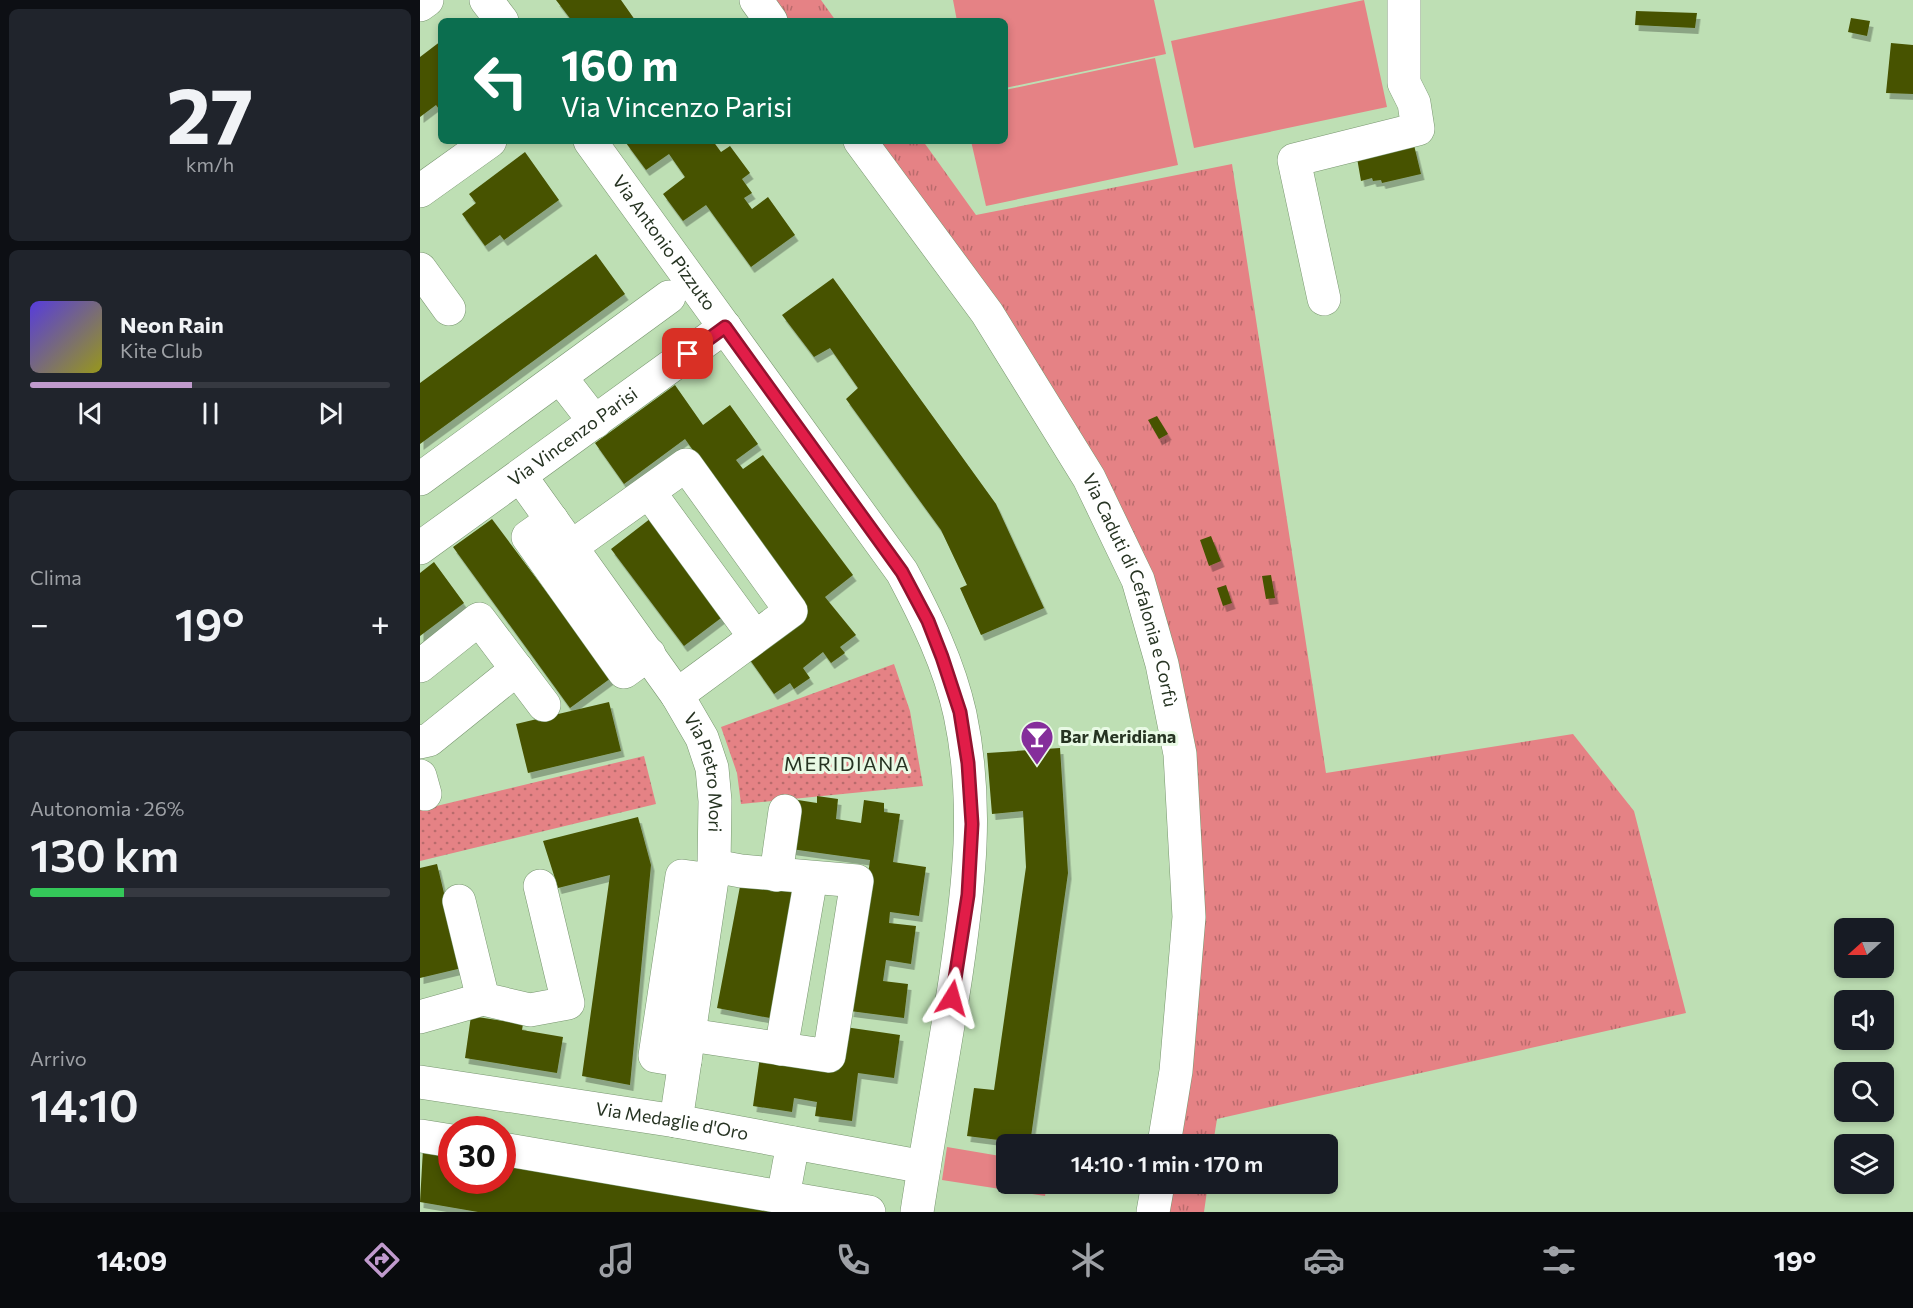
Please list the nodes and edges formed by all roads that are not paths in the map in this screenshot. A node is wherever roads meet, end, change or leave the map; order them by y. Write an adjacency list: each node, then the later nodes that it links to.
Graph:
1 (486, 0): 4 (street)
2 (756, 0): 5 (street)
3 (1404, 0): 12 (street)
4 (500, 18)
5 (769, 18)
6 (486, 144): 9 (street)
7 (592, 144): 14 (street, Via Antonio Pizzuto)
8 (862, 144): 44 (street, Via Caduti di Cefalonia e Corfù)
9 (420, 191)
10 (420, 269): 13 (street)
11 (669, 297): 15 (street)
12 (1324, 299)
13 (449, 309)
14 (725, 327): 16 (street, Via Vincenzo Parisi); 49 (street, Via Antonio Pizzuto)
15 (560, 377): 16 (street); 18 (street)
16 (595, 422): 17 (street, Via Vincenzo Parisi)
17 (520, 477): 20 (street, Via Pietro Mori); 22 (street, Via Vincenzo Parisi)
18 (420, 479)
19 (649, 492): 21 (street); 23 (street); 23 (street)
20 (552, 520): 21 (street, Via Pietro Mori); 24 (street)
21 (571, 547): 24 (street, Via Pietro Mori)
22 (420, 548)
23 (755, 637): 27 (street)
24 (649, 654): 27 (street, Via Pietro Mori)
25 (420, 666): 26 (street)
26 (517, 669): 28 (street); 29 (street)
27 (677, 694): 31 (street, Via Pietro Mori)
28 (544, 705)
29 (420, 742)
30 (785, 811): 32 (street)
31 (713, 873): 32 (street); 38 (street)
32 (776, 875): 33 (street)
33 (811, 878): 39 (street); 39 (street)
34 (540, 886): 36 (street)
35 (459, 901): 36 (street)
36 (483, 999): 37 (street)
37 (420, 1017)
38 (688, 1048): 39 (street); 42 (street)
39 (781, 1049)
40 (420, 1082): 41 (street, Via Medaglie d'Oro)
41 (526, 1100): 42 (street, Via Medaglie d'Oro); 43 (street)
42 (676, 1121): 47 (street, Via Medaglie d'Oro)
43 (516, 1129)
44 (1166, 1134)
45 (421, 1136): 46 (street)
46 (438, 1139)
47 (794, 1143): 49 (street, Via Medaglie d'Oro); 51 (street)
48 (516, 1151): 51 (street)
49 (924, 1167): 53 (street, Via Antonio Pizzuto)
50 (1156, 1194): 54 (street)
51 (783, 1197): 52 (street)
52 (869, 1212)
53 (917, 1212)
54 (1153, 1212)

